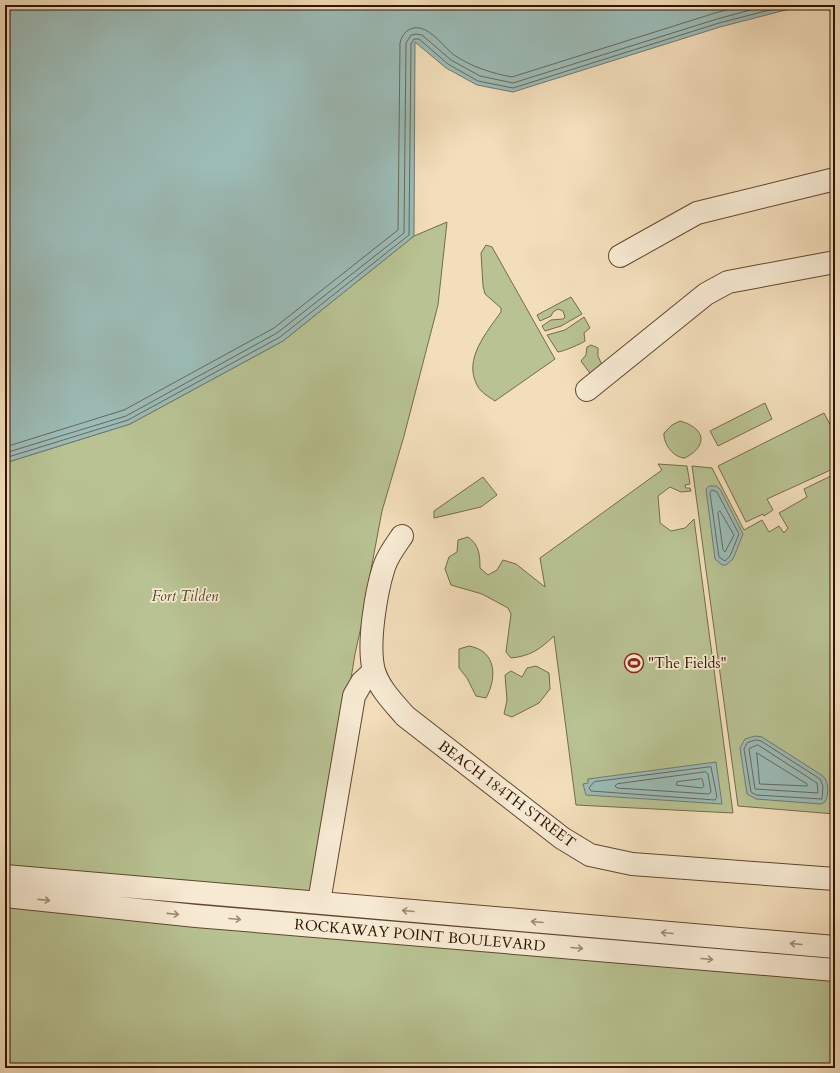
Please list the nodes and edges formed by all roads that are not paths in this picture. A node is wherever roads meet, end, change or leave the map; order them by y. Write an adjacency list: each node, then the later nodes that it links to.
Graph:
1 (835, 179): 2 (street)
2 (620, 256)
3 (835, 262): 4 (street)
4 (587, 390)
5 (402, 536): 6 (street, BEACH 184TH STREET)
6 (374, 671): 8 (street, BEACH 184TH STREET); 10 (street)
7 (5, 876): 10 (street, ROCKAWAY POINT BOULEVARD)
8 (835, 879)
9 (5, 896): 12 (street, ROCKAWAY POINT BOULEVARD, one-way to 12)
10 (319, 902): 11 (street, ROCKAWAY POINT BOULEVARD)
11 (360, 906): 12 (street); 13 (street, ROCKAWAY POINT BOULEVARD, one-way to 11)
12 (357, 930): 14 (street, ROCKAWAY POINT BOULEVARD, one-way to 14)
13 (835, 947)
14 (835, 970)

